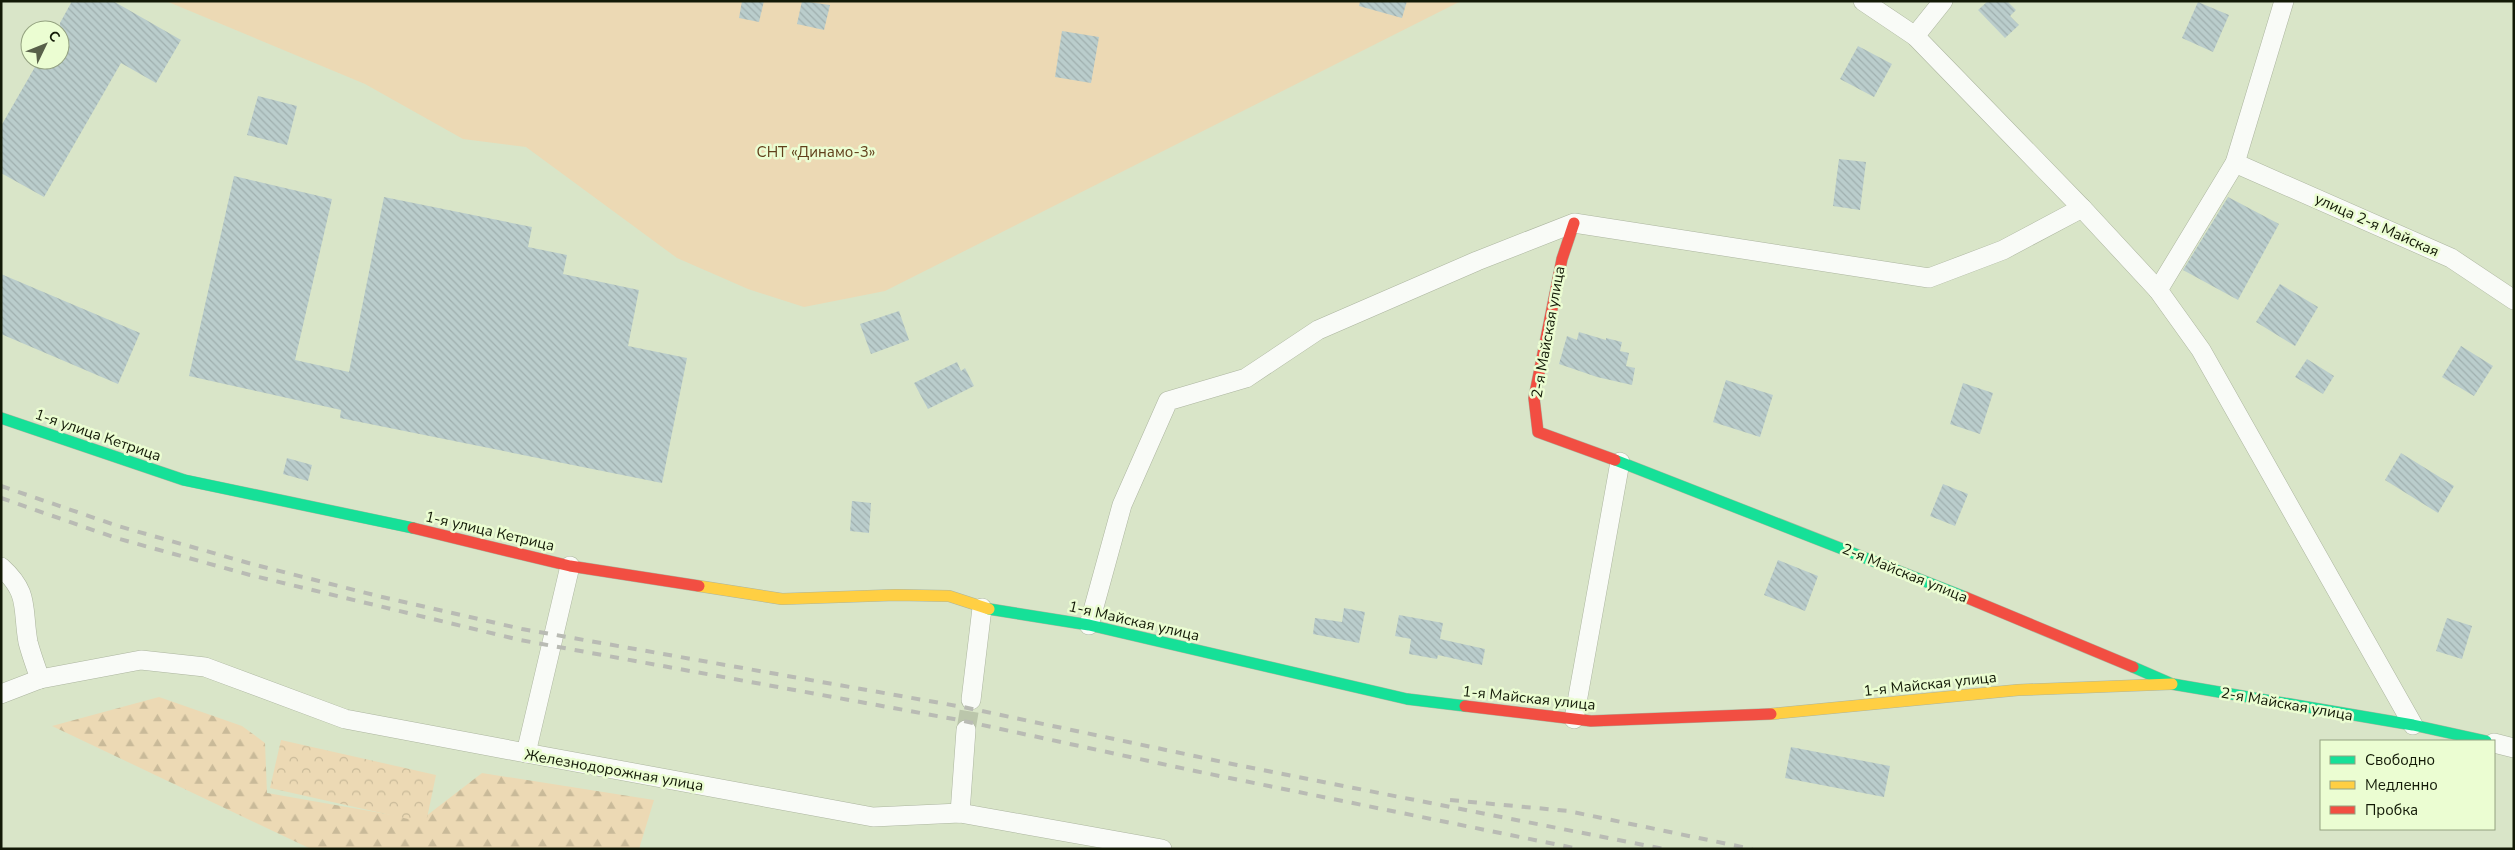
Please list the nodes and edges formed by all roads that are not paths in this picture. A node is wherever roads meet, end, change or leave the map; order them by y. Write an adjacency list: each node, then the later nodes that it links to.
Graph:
1 (1863, 1): 4 (street)
2 (1943, 1): 4 (street)
3 (2284, 1): 5 (street)
4 (1915, 36): 6 (street)
5 (2234, 163): 8 (street); 9 (street, улица 2-я Майская)
6 (2082, 208): 7 (street); 8 (street)
7 (1574, 223): 11 (street, 2-я Майская улица); 15 (street)
8 (2158, 290): 21 (street)
9 (2514, 300)
10 (1, 418): 12 (street, 1-я улица Кетрица)
11 (1620, 462): 17 (street, 2-я Майская улица); 20 (street)
12 (570, 566): 14 (street, 1-я улица Кетрица); 26 (street)
13 (1, 567): 16 (street)
14 (982, 608): 15 (street, 1-я Майская улица); 19 (street)
15 (1088, 625): 20 (street, 1-я Майская улица)
16 (40, 679): 18 (street, Железнодорожная улица); 26 (street, Железнодорожная улица)
17 (2172, 684): 20 (street, 1-я Майская улица); 21 (street, 2-я Майская улица)
18 (1, 694)
19 (970, 700)
20 (1574, 719)
21 (2413, 725): 23 (street, 2-я Майская улица)
22 (966, 730): 27 (street)
23 (2481, 740)
24 (2495, 743): 25 (street)
25 (2514, 748)
26 (526, 754): 27 (street, Железнодорожная улица)
27 (960, 813): 28 (street, Железнодорожная улица)
28 (1162, 849)

